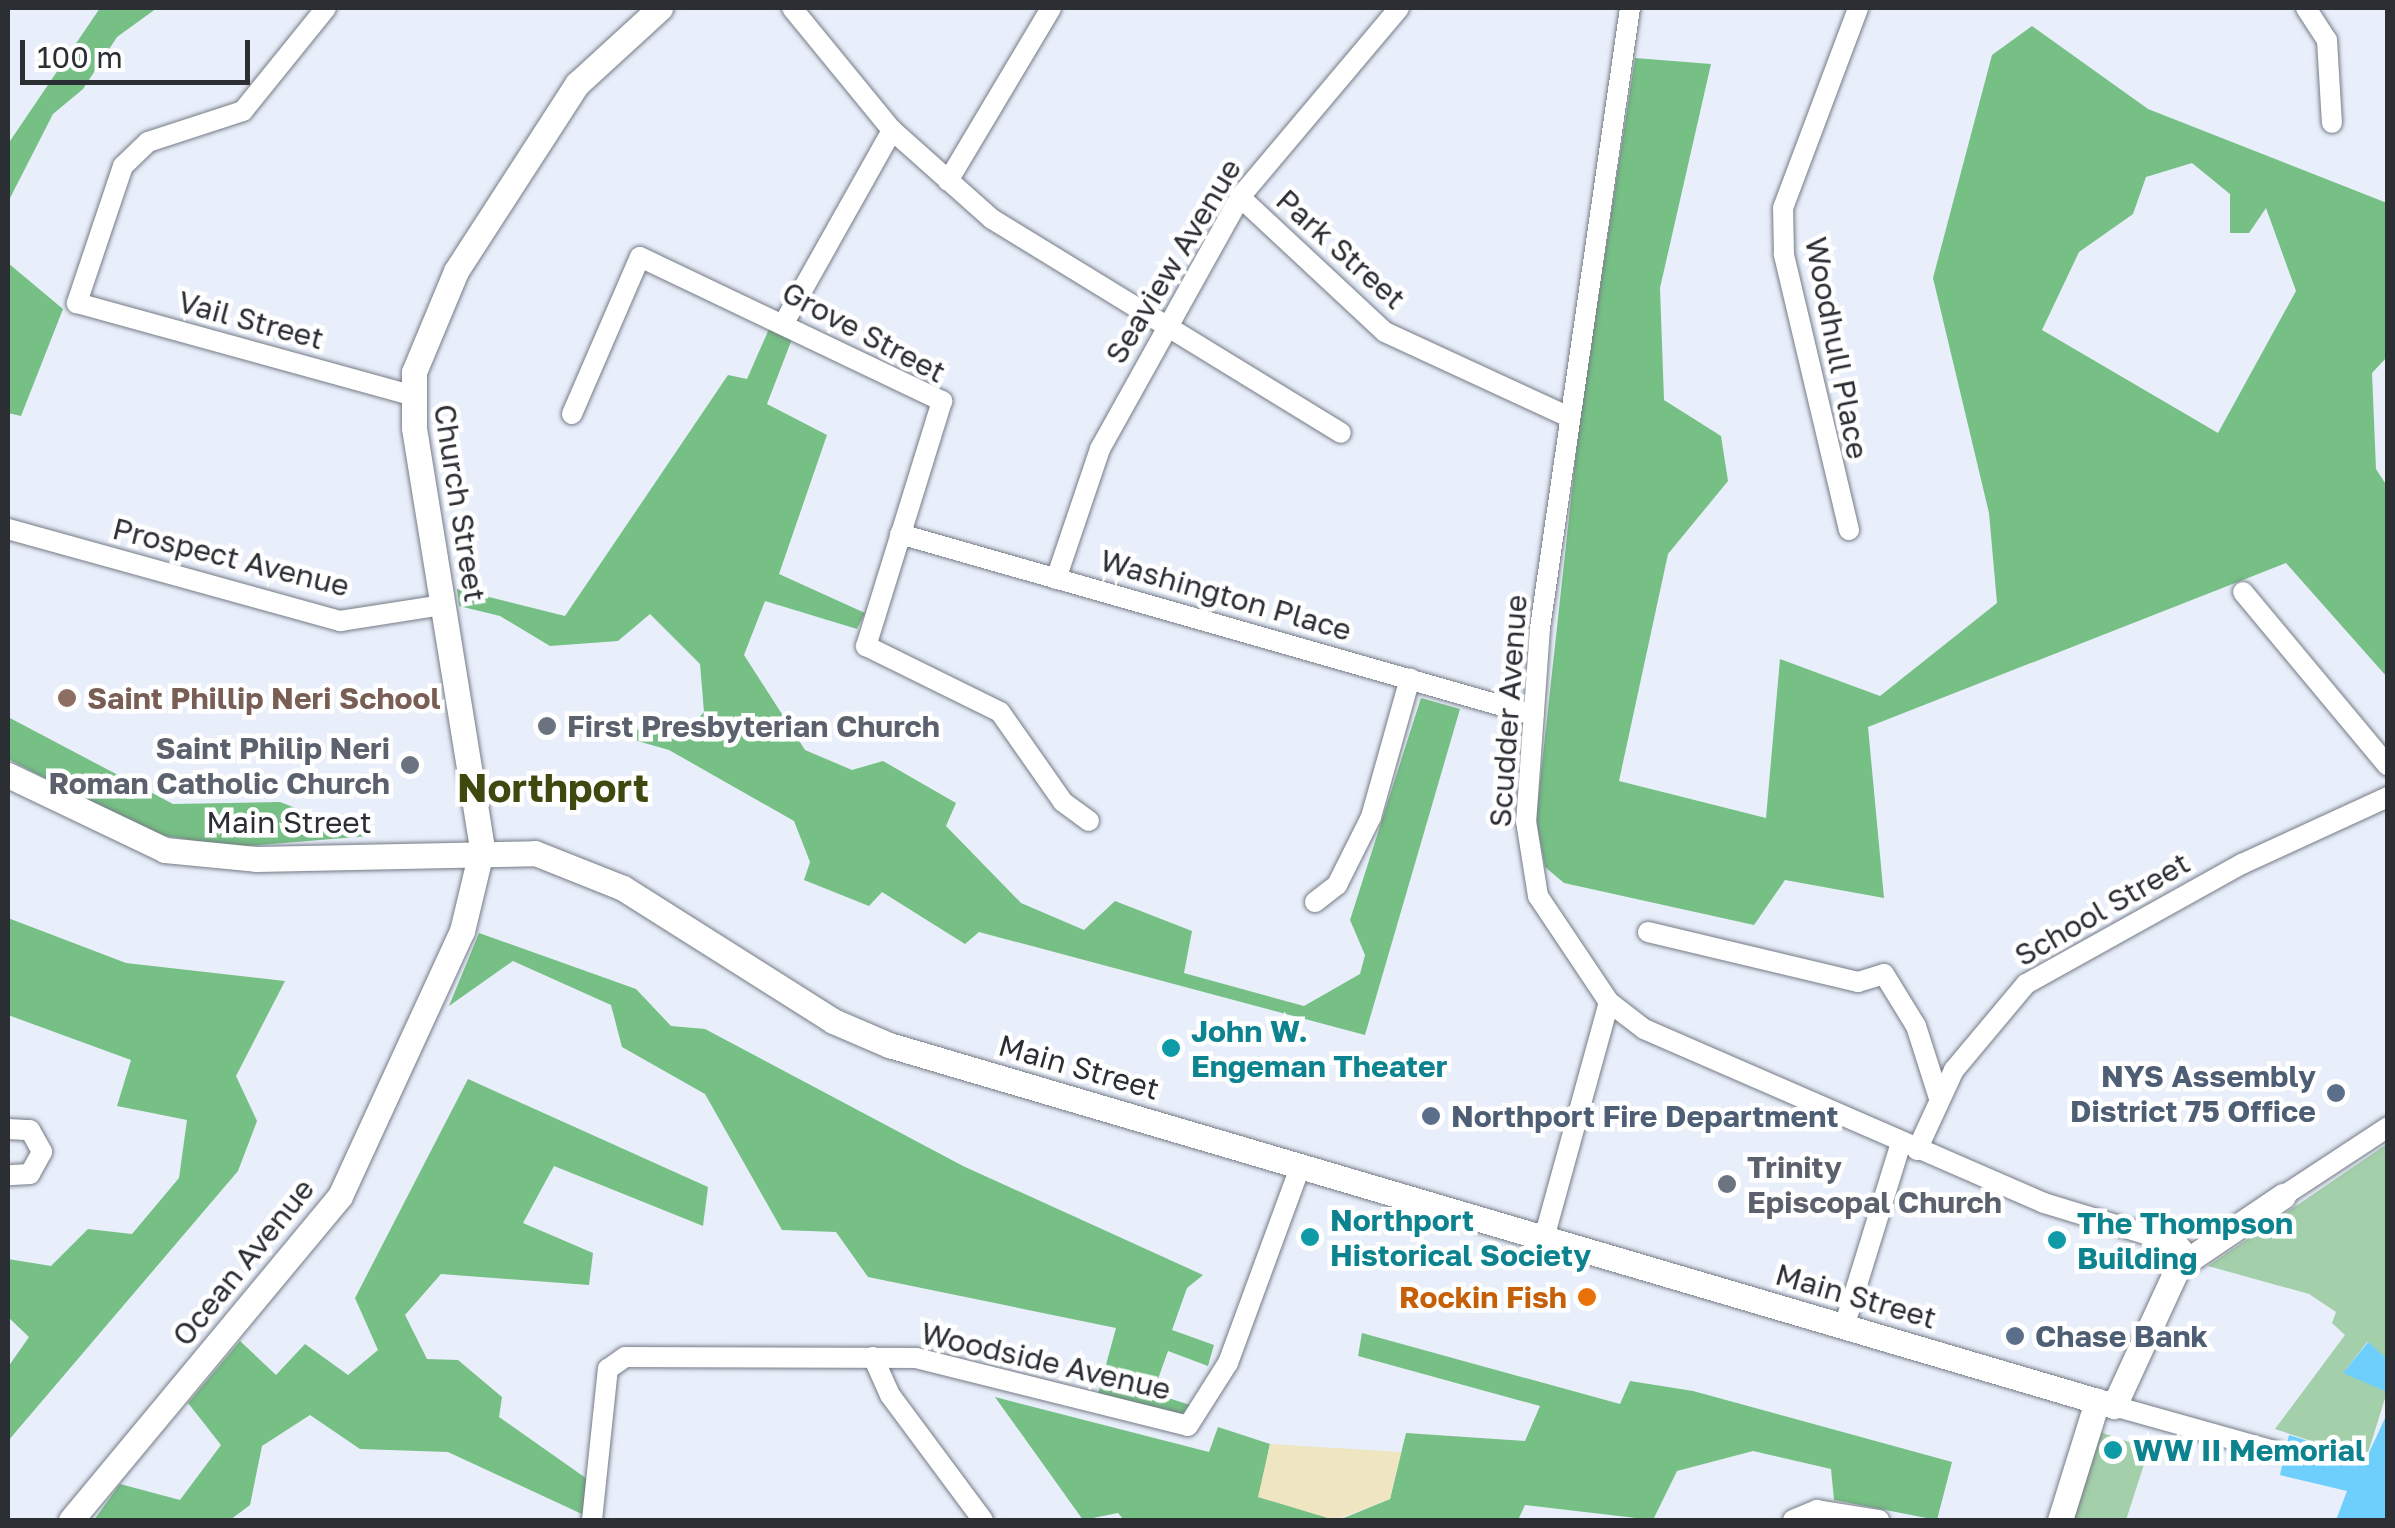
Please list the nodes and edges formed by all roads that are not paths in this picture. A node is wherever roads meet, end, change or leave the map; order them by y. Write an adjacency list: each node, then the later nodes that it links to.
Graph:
1 (326, 8): 15 (street, Vail Street)
2 (660, 8): 15 (main road, Church Street)
3 (792, 8): 10 (street)
4 (1051, 8): 11 (street)
5 (1399, 8): 12 (street, Seaview Avenue)
6 (1630, 8): 17 (street, Scudder Avenue)
7 (1858, 8): 20 (street, Woodhull Place)
8 (2306, 8): 9 (street)
9 (2332, 123)
10 (892, 130): 11 (street); 13 (street)
11 (948, 181): 14 (street)
12 (1240, 197): 14 (street, Seaview Avenue); 17 (street, Park Street)
13 (784, 321): 16 (street, Grove Street); 21 (street, Grove Street)
14 (1164, 326): 18 (street); 22 (street, Seaview Avenue)
15 (410, 395): 24 (main road, Church Street)
16 (572, 414)
17 (1569, 416): 26 (street, Scudder Avenue)
18 (1341, 433)
19 (8, 528): 24 (street, Prospect Avenue)
20 (1848, 530)
21 (900, 534): 22 (street, Washington Place); 30 (street, Grove Street)
22 (1056, 578): 25 (street, Washington Place)
23 (2243, 592): 27 (street)
24 (442, 605): 31 (main road, Church Street)
25 (1410, 678): 26 (street, Washington Place); 32 (street)
26 (1534, 716): 34 (street, Scudder Avenue)
27 (2388, 766)
28 (8, 775): 31 (main road, Main Street)
29 (2388, 797): 35 (street, School Street)
30 (1090, 821)
31 (482, 848): 39 (main road, Main Street); 48 (main road, Ocean Avenue)
32 (1316, 902)
33 (1648, 932): 35 (street)
34 (1609, 1002): 38 (street, Scudder Avenue); 42 (street)
35 (1939, 1098): 38 (street, School Street)
36 (2388, 1127): 41 (street)
37 (8, 1129): 40 (street)
38 (1909, 1146): 43 (street, Scudder Avenue); 44 (street, School Street)
39 (1301, 1165): 42 (main road, Main Street); 45 (street, Woodside Avenue)
40 (8, 1175)
41 (2283, 1196): 43 (main road)
42 (1544, 1238): 44 (main road, Main Street)
43 (2190, 1258): 46 (main road)
44 (1844, 1326): 46 (main road, Main Street)
45 (873, 1358): 49 (street, Woodside Avenue); 50 (street)
46 (2106, 1403): 47 (street, Main Street); 53 (main road)
47 (2278, 1452)
48 (73, 1520)
49 (590, 1520)
50 (983, 1520)
51 (1792, 1520): 52 (street)
52 (1879, 1520)
53 (2060, 1520)

